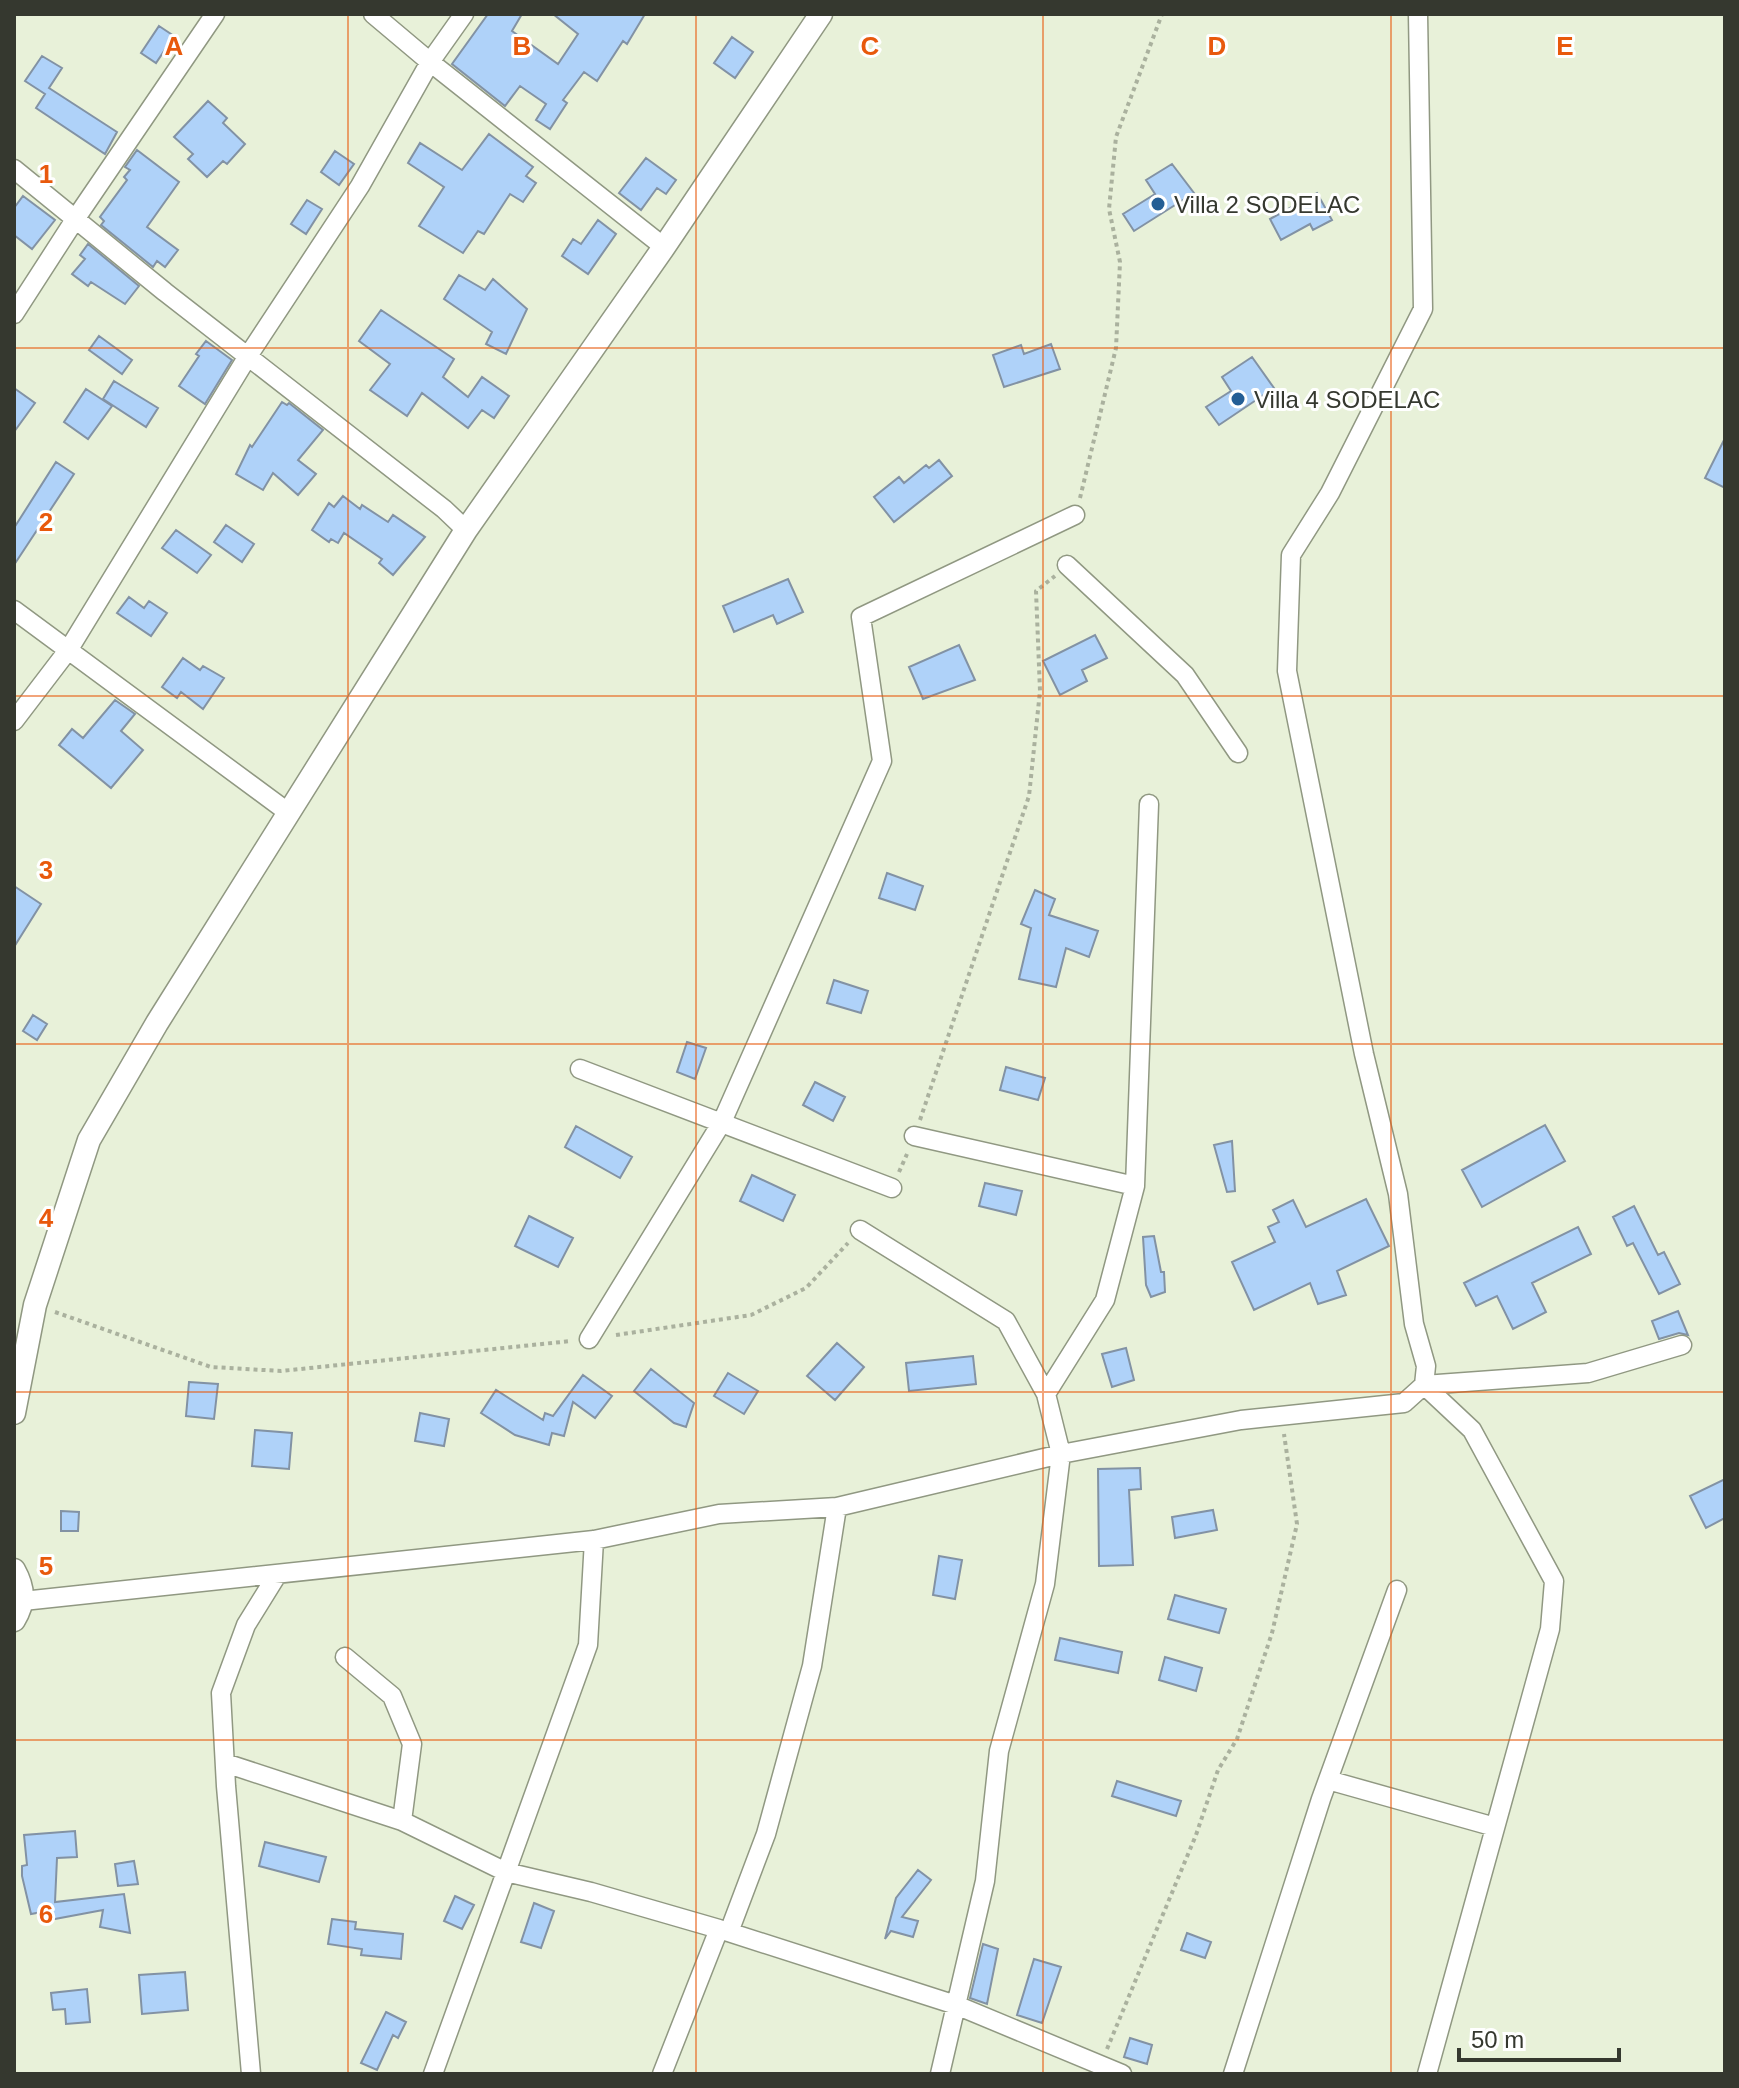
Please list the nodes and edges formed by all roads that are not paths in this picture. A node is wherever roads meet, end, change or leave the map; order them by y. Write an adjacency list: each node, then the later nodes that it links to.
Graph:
1 (215, 14): 8 (street)
2 (373, 14): 6 (street)
3 (464, 14): 6 (street)
4 (821, 14): 9 (street)
5 (1418, 14): 29 (street)
6 (430, 62): 9 (street); 11 (street)
7 (14, 169): 8 (street)
8 (76, 218): 10 (street); 11 (street)
9 (664, 247): 13 (street)
10 (14, 314)
11 (248, 356): 13 (street); 16 (street)
12 (1075, 515): 22 (street)
13 (466, 530): 20 (street)
14 (1067, 565): 18 (street)
15 (14, 610): 16 (street)
16 (69, 649): 17 (street); 20 (street)
17 (14, 721)
18 (1238, 753)
19 (1149, 804): 24 (street)
20 (289, 813): 31 (street)
21 (580, 1069): 22 (street)
22 (722, 1122): 25 (street); 27 (street)
23 (914, 1136): 24 (street)
24 (1135, 1186): 30 (street)
25 (892, 1188)
26 (860, 1230): 30 (street)
27 (589, 1339)
28 (1682, 1345): 29 (street)
29 (1424, 1385): 32 (street); 43 (street)
30 (1046, 1394): 32 (street)
31 (14, 1413)
32 (1061, 1454): 33 (street); 46 (street)
33 (837, 1507): 34 (street); 45 (street)
34 (594, 1540): 36 (street); 44 (street)
35 (14, 1570): 38 (street)
36 (277, 1575): 38 (street); 40 (street)
37 (1397, 1590): 41 (street)
38 (18, 1610)
39 (345, 1657): 42 (street)
40 (225, 1763): 42 (street); 47 (street)
41 (1328, 1780): 43 (street); 52 (street)
42 (402, 1821): 44 (street)
43 (1495, 1827): 53 (street)
44 (506, 1872): 45 (street); 48 (street)
45 (724, 1930): 46 (street); 49 (street)
46 (956, 2005): 50 (street); 51 (street)
47 (251, 2074)
48 (433, 2074)
49 (662, 2074)
50 (940, 2074)
51 (1122, 2074)
52 (1233, 2074)
53 (1427, 2074)

